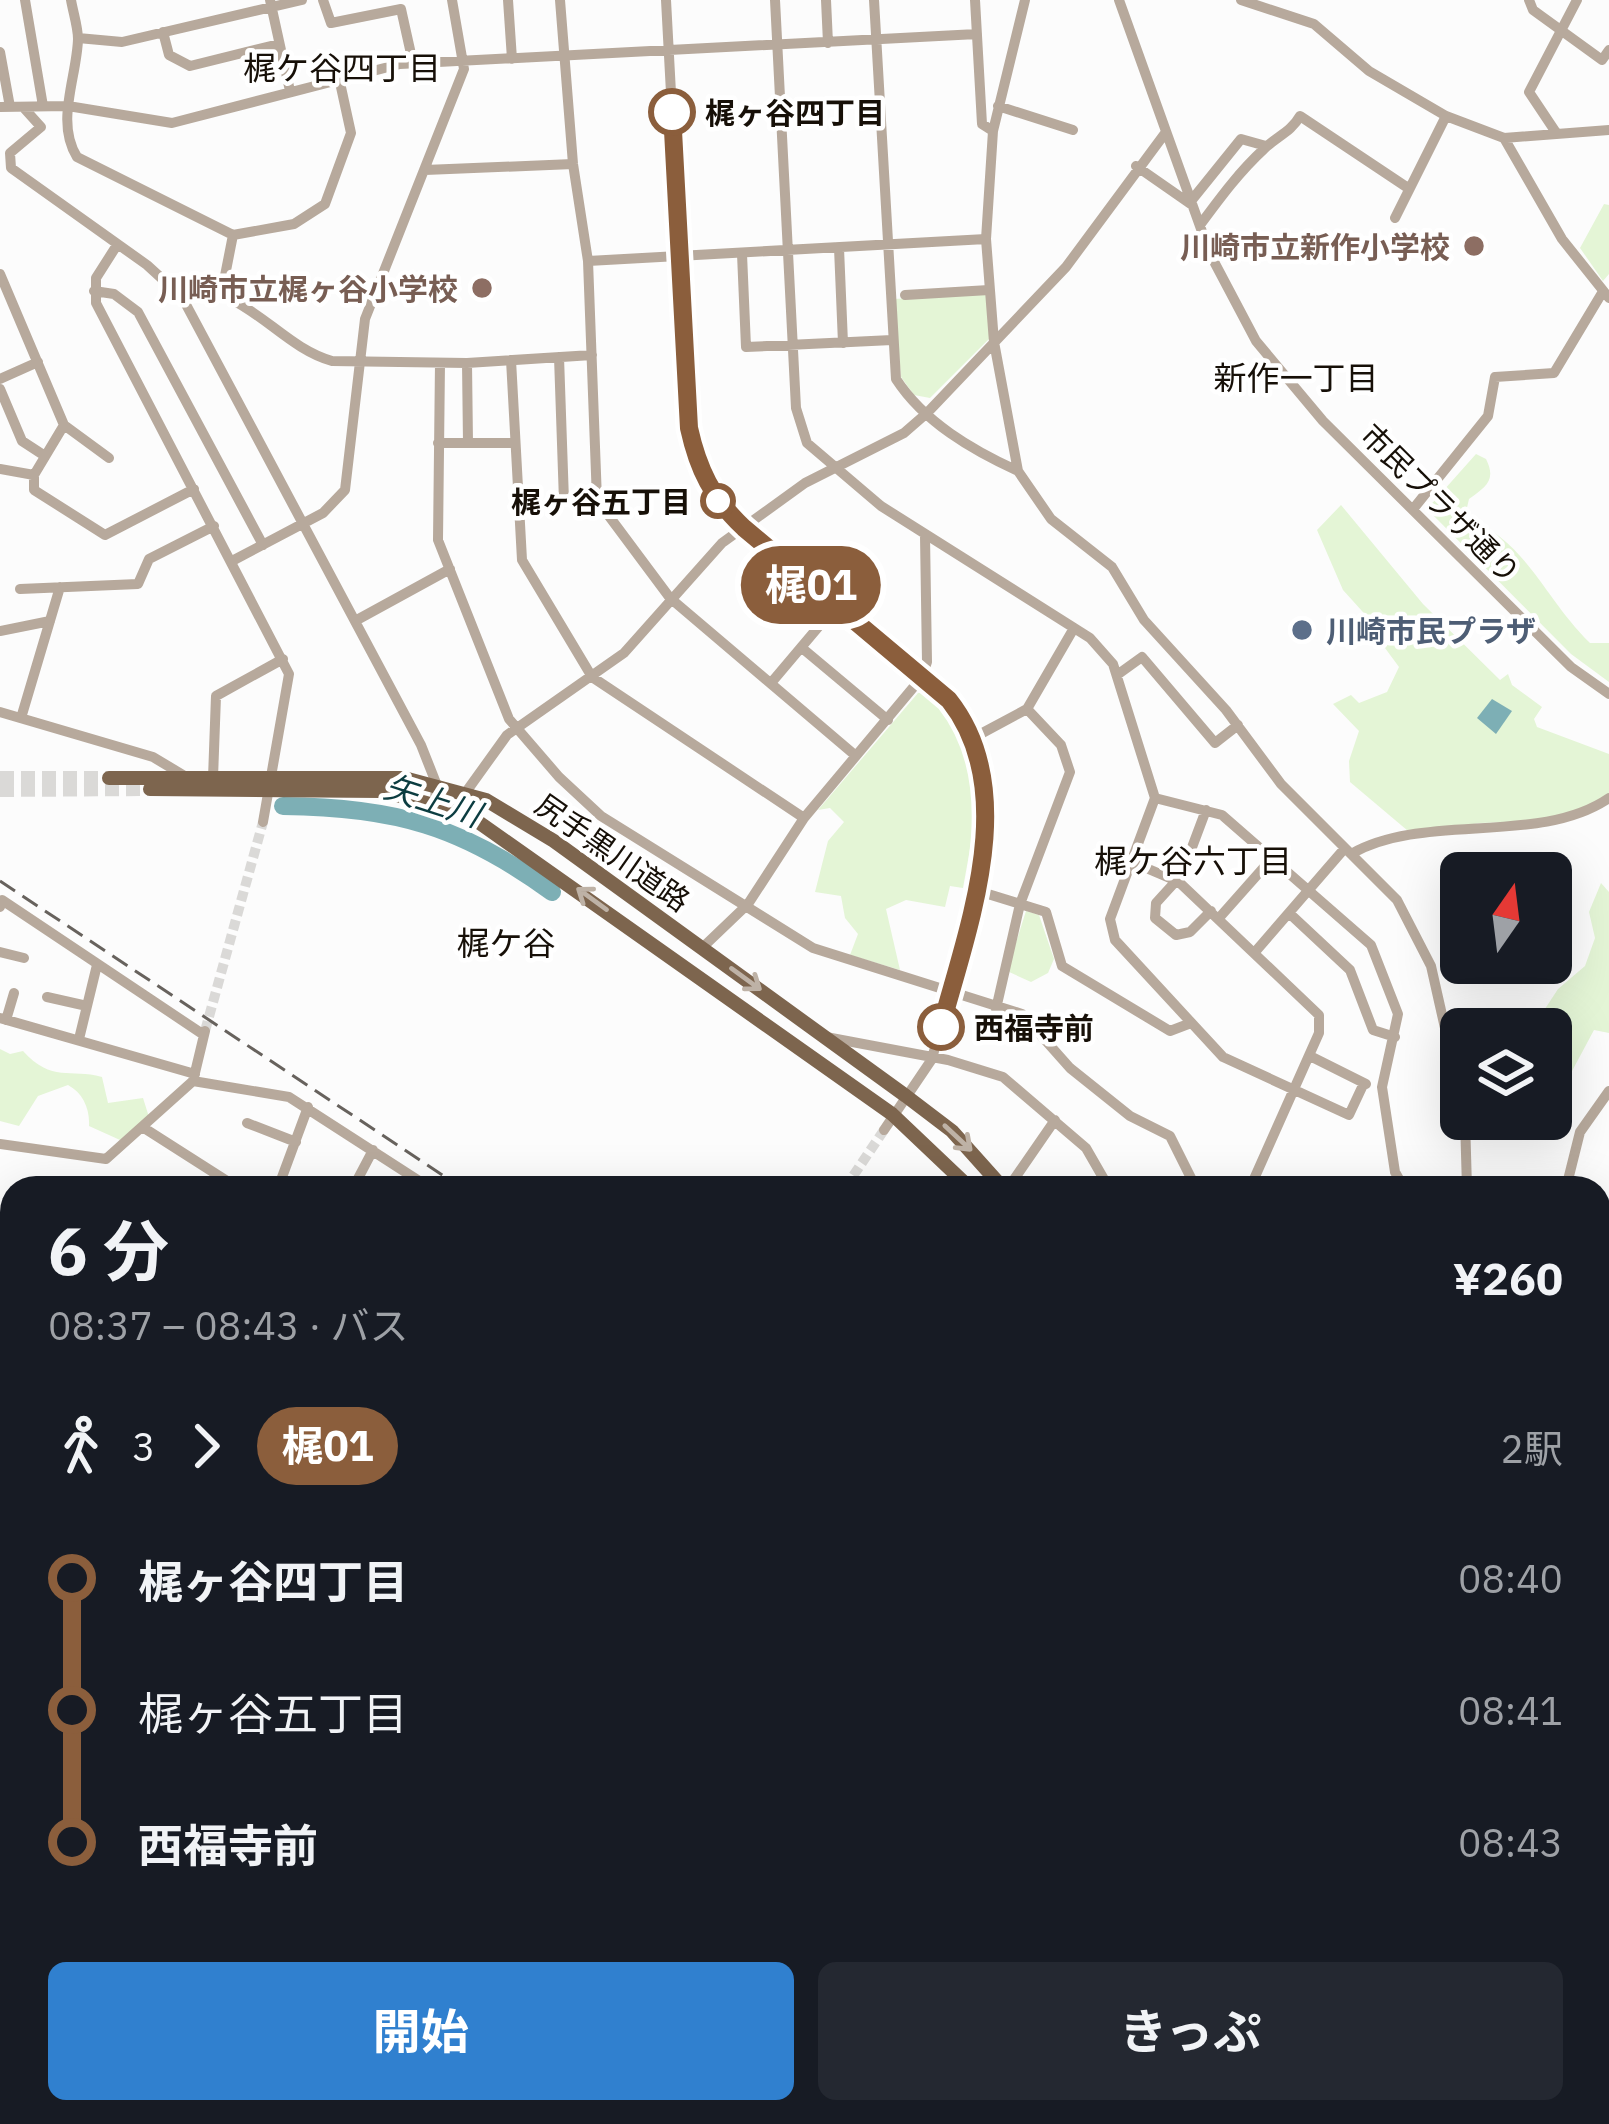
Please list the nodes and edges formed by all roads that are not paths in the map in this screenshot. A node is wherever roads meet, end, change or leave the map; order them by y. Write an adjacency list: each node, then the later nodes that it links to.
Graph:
1 (25, 0): 36 (street)
2 (71, 0): 22 (street)
3 (302, 0): 18 (street)
4 (323, 0): 33 (street)
5 (452, 0): 32 (street)
6 (508, 0): 31 (street)
7 (560, 0): 30 (street)
8 (666, 0): 28 (street)
9 (776, 0): 26 (street)
10 (826, 0): 24 (street)
11 (874, 0): 23 (street)
12 (975, 0): 21 (street)
13 (1025, 0): 38 (street)
14 (1119, 0): 44 (street, 市民プラザ通り)
15 (1241, 0): 40 (street)
16 (1529, 0): 19 (street)
17 (1577, 0): 19 (street)
18 (271, 3): 20 (street); 25 (street)
19 (1558, 28): 27 (street); 45 (street)
20 (163, 32): 22 (street); 25 (street)
21 (976, 34): 23 (street); 43 (street)
22 (79, 38): 37 (street)
23 (876, 41): 24 (street); 58 (street)
24 (828, 43): 26 (street)
25 (279, 44): 35 (street)
26 (778, 44): 28 (street); 60 (street)
27 (1609, 50)
28 (668, 51): 30 (street); 62 (street)
29 (0, 52): 39 (street)
30 (563, 56): 31 (street); 48 (street)
31 (512, 59): 32 (street)
32 (465, 62): 33 (street); 50 (street)
33 (413, 64): 34 (street)
34 (339, 78): 35 (street); 55 (street)
35 (290, 91): 37 (street)
36 (43, 106): 37 (street); 39 (street)
37 (68, 106): 55 (street)
38 (998, 106): 41 (street); 43 (street)
39 (11, 107): 57 (street)
40 (1446, 116): 46 (street); 51 (street)
41 (1073, 130)
42 (1609, 130): 45 (street)
43 (993, 131): 56 (street)
44 (1166, 132): 49 (street); 52 (street, 市民プラザ通り)
45 (1557, 134): 46 (street)
46 (1504, 138): 70 (street)
47 (1266, 146): 51 (street); 52 (street); 54 (street)
48 (573, 164): 50 (street); 63 (street)
49 (1136, 166): 52 (street); 72 (street)
50 (424, 170): 79 (street)
51 (1408, 188): 53 (street)
52 (1192, 203): 54 (street, 市民プラザ通り)
53 (1395, 218)
54 (1200, 225): 96 (street, 市民プラザ通り)
55 (233, 235): 69 (street)
56 (986, 239): 58 (street); 66 (street)
57 (117, 245): 65 (street); 67 (street)
58 (888, 245): 59 (street); 71 (street)
59 (839, 248): 60 (street); 73 (street)
60 (789, 252): 61 (street); 74 (street)
61 (742, 254): 62 (street); 74 (street)
62 (682, 257): 63 (street); 100 (street)
63 (588, 261): 75 (street)
64 (0, 274): 78 (street)
65 (172, 286): 69 (street); 98 (street)
66 (989, 290): 68 (street); 72 (street)
67 (94, 291): 95 (street); 102 (street)
68 (904, 295)
69 (221, 296): 79 (street)
70 (1606, 296): 96 (street)
71 (892, 340): 73 (street); 84 (street)
72 (994, 342): 84 (street); 93 (street)
73 (843, 343): 74 (street)
74 (793, 346): 91 (street)
75 (592, 355): 76 (street); 107 (street)
76 (559, 357): 77 (street); 97 (street)
77 (511, 360): 81 (street); 88 (street)
78 (38, 362): 82 (street); 85 (street)
79 (361, 362): 80 (street); 98 (street)
80 (440, 363): 81 (street); 86 (street)
81 (467, 363): 87 (street)
82 (0, 379)
83 (0, 389): 89 (street)
84 (927, 413): 91 (street); 93 (street)
85 (64, 425): 89 (street); 90 (street)
86 (438, 443): 87 (street); 104 (street)
87 (468, 443): 88 (street)
88 (515, 443): 97 (street)
89 (45, 457): 94 (street)
90 (109, 458)
91 (835, 468): 100 (street); 101 (street)
92 (0, 469): 94 (street)
93 (1018, 471): 124 (street)
94 (34, 475): 95 (street)
95 (194, 489): 99 (street)
96 (1414, 508): 119 (street, 市民プラザ通り)
97 (517, 511): 116 (street)
98 (304, 524): 102 (street); 110 (street)
99 (214, 526): 103 (street); 105 (street)
100 (744, 528): 107 (street); 108 (street)
101 (925, 536): 111 (street); 117 (street)
102 (263, 545): 103 (street)
103 (232, 561): 114 (street)
104 (450, 569): 110 (street); 125 (street)
105 (61, 587): 106 (street); 109 (street)
106 (20, 589)
107 (670, 598): 116 (street); 118 (street)
108 (836, 606): 113 (street); 117 (street)
109 (50, 621): 112 (street); 122 (street)
110 (355, 621): 131 (street)
111 (1074, 628): 115 (street); 120 (street)
112 (0, 631)
113 (802, 648): 118 (street); 123 (street)
114 (283, 658): 130 (street); 132 (street)
115 (1117, 674): 124 (street); 135 (street)
116 (592, 677): 125 (street); 139 (street)
117 (922, 677): 123 (street); 126 (street)
118 (771, 683): 127 (street)
119 (1609, 694)
120 (1027, 710): 126 (street); 148 (street)
121 (0, 712): 122 (street)
122 (22, 718): 129 (street)
123 (888, 720): 127 (street)
124 (1238, 725): 141 (street)
125 (516, 729): 134 (street); 147 (street)
126 (973, 738): 146 (street)
127 (856, 756): 139 (street)
128 (109, 778): 129 (main road, 尻手黒川道路)
129 (188, 778): 130 (main road, 尻手黒川道路)
130 (213, 778): 132 (main road, 尻手黒川道路)
131 (436, 783): 132 (main road, 尻手黒川道路); 134 (main road, 尻手黒川道路); 137 (street)
132 (270, 784): 133 (main road, 尻手黒川道路); 137 (main road, 尻手黒川道路); 140 (street)
133 (150, 789)
134 (466, 792): 152 (main road, 尻手黒川道路)
135 (1155, 798): 138 (street); 143 (street)
136 (1609, 798): 141 (street)
137 (436, 802): 177 (main road, 尻手黒川道路, one-way to 137)
138 (1206, 810): 142 (street); 144 (street)
139 (804, 818): 147 (street)
140 (263, 822)
141 (1348, 851): 145 (street); 161 (street)
142 (1273, 857): 145 (street); 151 (street)
143 (1132, 862): 144 (street); 164 (street)
144 (1178, 881): 151 (street); 151 (street)
145 (1310, 887): 150 (street); 166 (street)
146 (975, 890): 148 (street); 158 (street)
147 (748, 904): 152 (street); 158 (street)
148 (1019, 904): 162 (street); 164 (street)
149 (0, 907): 156 (street)
150 (1288, 913): 154 (street); 166 (street)
151 (1215, 914): 154 (street)
152 (702, 948): 165 (main road, 尻手黒川道路, one-way to 165)
153 (0, 952): 155 (street)
154 (1256, 952): 168 (street)
155 (23, 958)
156 (98, 964): 160 (street); 170 (street)
157 (14, 993): 163 (street)
158 (950, 995): 162 (street); 169 (street)
159 (47, 998): 160 (street)
160 (88, 1006): 167 (street)
161 (1441, 1008)
162 (996, 1009): 194 (street)
163 (3, 1019): 167 (street)
164 (1190, 1023): 173 (street)
165 (825, 1036): 169 (street); 175 (main road, 尻手黒川道路)
166 (1395, 1037): 172 (street)
167 (79, 1039): 170 (street)
168 (1310, 1056): 171 (street); 173 (street)
169 (932, 1060): 175 (street); 178 (street)
170 (194, 1078): 176 (street); 180 (street)
171 (1364, 1083): 172 (street); 173 (street)
172 (1382, 1088): 196 (street)
173 (1294, 1091): 195 (street)
174 (1609, 1091): 198 (street)
175 (906, 1096): 177 (street); 191 (main road, 尻手黒川道路, one-way to 191)
176 (308, 1107): 183 (street); 185 (street)
177 (892, 1114): 181 (street); 190 (main road, 尻手黒川道路)
178 (1055, 1120): 192 (street); 193 (street)
179 (247, 1123): 183 (street)
180 (144, 1128): 184 (street); 186 (street)
181 (884, 1130)
182 (1466, 1140): 197 (street)
183 (296, 1142): 187 (street)
184 (0, 1144)
185 (374, 1150): 188 (street); 189 (street)
186 (219, 1176)
187 (283, 1176)
188 (360, 1176)
189 (412, 1176)
190 (959, 1176)
191 (994, 1176)
192 (1014, 1176)
193 (1102, 1176)
194 (1190, 1176)
195 (1255, 1176)
196 (1397, 1176)
197 (1467, 1176)
198 (1569, 1176)

